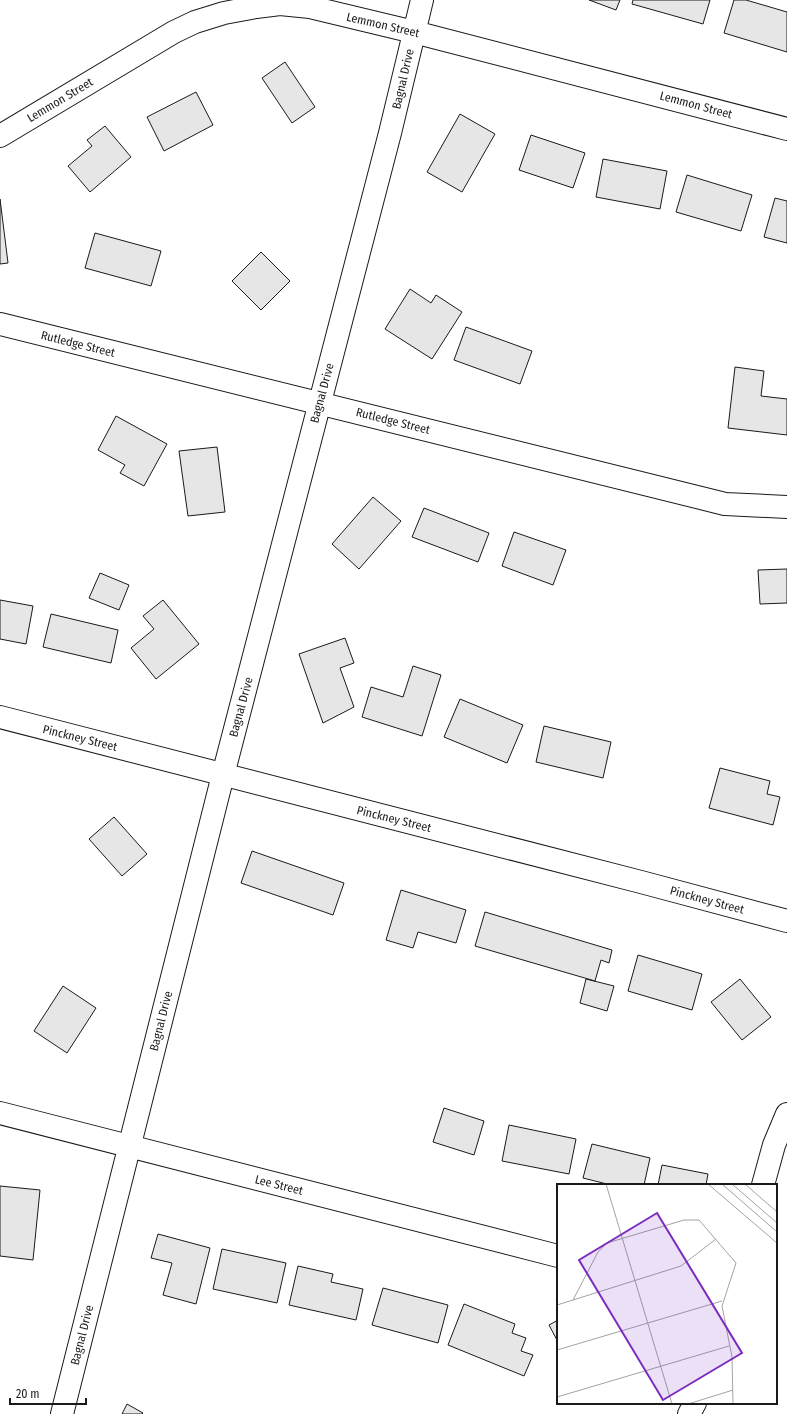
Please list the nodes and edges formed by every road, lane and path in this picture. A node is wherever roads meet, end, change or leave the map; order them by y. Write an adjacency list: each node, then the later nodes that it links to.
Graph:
1 (422, 0): 2 (street, Bagnal Drive)
2 (414, 32): 3 (street, Lemmon Street); 4 (street, Lemmon Street); 6 (street, Bagnal Drive)
3 (787, 129)
4 (0, 136)
5 (0, 324): 6 (street, Rutledge Street)
6 (320, 403): 7 (street, Rutledge Street); 9 (street, Bagnal Drive)
7 (787, 507)
8 (0, 718): 9 (street, Pinckney Street)
9 (223, 775): 10 (street, Pinckney Street); 13 (street, Bagnal Drive)
10 (787, 921)
11 (0, 1113): 13 (street, Lee Street)
12 (787, 1114): 14 (street)
13 (130, 1146): 15 (street, Lee Street); 17 (street, Bagnal Drive)
14 (763, 1184)
15 (557, 1256)
16 (695, 1404): 18 (street)
17 (62, 1414)
18 (690, 1414)

